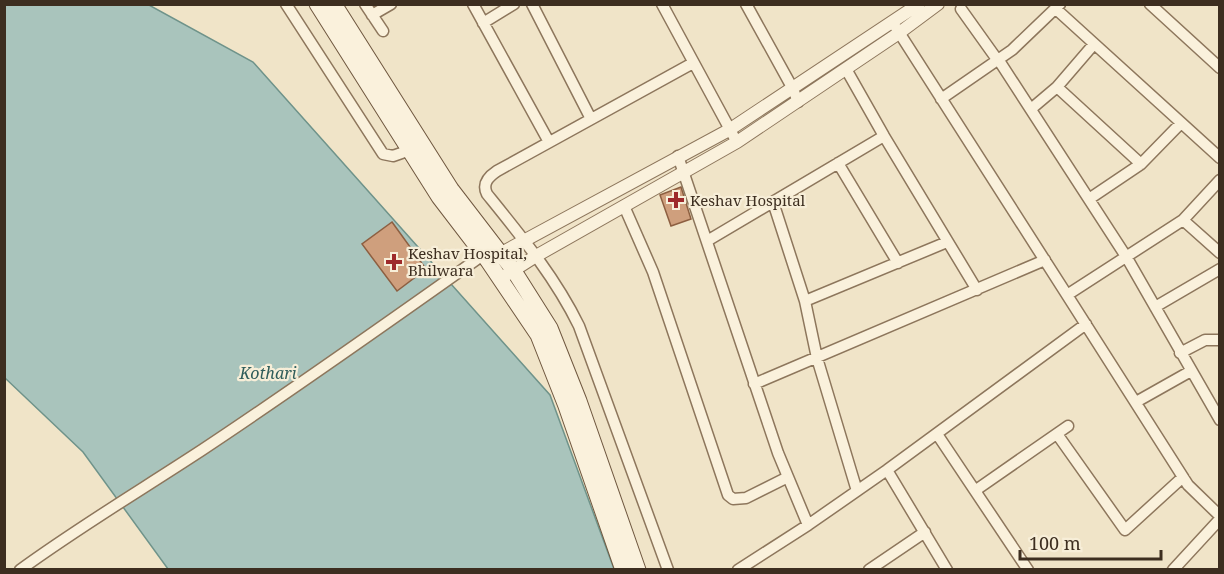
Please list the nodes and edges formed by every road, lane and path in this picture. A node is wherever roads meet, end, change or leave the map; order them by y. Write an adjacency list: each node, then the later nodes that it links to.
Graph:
1 (286, 4): 36 (street)
2 (317, 4): 36 (main road)
3 (334, 4): 51 (main road)
4 (365, 4): 16 (street)
5 (391, 4): 16 (street)
6 (473, 4): 17 (street)
7 (514, 4): 17 (street)
8 (532, 4): 30 (street)
9 (662, 4): 22 (street)
10 (746, 4): 26 (street)
11 (920, 4): 18 (street)
12 (938, 4): 18 (street)
13 (1150, 4): 23 (street)
14 (1058, 7): 20 (street); 21 (street)
15 (961, 9): 21 (street)
16 (372, 15): 19 (street)
17 (483, 23): 34 (street)
18 (896, 28): 24 (street); 26 (street); 27 (street)
19 (382, 31)
20 (1094, 44): 25 (street); 31 (street)
21 (998, 59): 27 (street); 29 (street)
22 (693, 63): 30 (street); 32 (street)
23 (1220, 68)
24 (846, 69): 28 (street); 33 (street)
25 (1057, 87): 29 (street); 40 (street)
26 (793, 89): 28 (street); 32 (street)
27 (941, 99): 54 (street)
28 (798, 102): 35 (street)
29 (1030, 109): 43 (street)
30 (591, 119): 34 (street)
31 (1181, 123): 38 (street); 40 (street)
32 (729, 130): 35 (street); 37 (street)
33 (884, 136): 39 (street); 49 (street)
34 (549, 142): 47 (street)
35 (737, 142): 41 (street)
36 (410, 150): 51 (main road)
37 (678, 156): 41 (street); 47 (street)
38 (1220, 158)
39 (838, 163): 44 (street); 55 (street)
40 (1141, 164): 43 (street)
41 (683, 171): 45 (street); 48 (street)
42 (1220, 180): 46 (street)
43 (1089, 199): 53 (street)
44 (773, 202): 48 (street); 61 (street)
45 (624, 206): 52 (street); 75 (street)
46 (1183, 220): 50 (street); 53 (street)
47 (524, 240): 51 (street); 52 (street)
48 (707, 241): 68 (street)
49 (947, 242): 55 (street); 59 (street)
50 (1220, 253)
51 (490, 256): 57 (main road); 58 (main road); 84 (street)
52 (536, 256): 57 (street); 87 (street)
53 (1127, 258): 60 (street); 62 (street)
54 (1045, 260): 59 (street); 60 (street)
55 (898, 262): 61 (street)
56 (1220, 269): 62 (street)
57 (514, 271): 58 (street); 86 (main road)
58 (500, 279): 85 (main road)
59 (976, 290): 66 (street)
60 (1067, 295): 63 (street)
61 (805, 301): 66 (street)
62 (1155, 307): 65 (street)
63 (1086, 324): 69 (street); 72 (street)
64 (1220, 340): 65 (street)
65 (1180, 353): 67 (street)
66 (817, 358): 68 (street); 78 (street)
67 (1191, 371): 69 (street); 70 (street)
68 (754, 384): 75 (street)
69 (1136, 402): 76 (street)
70 (1220, 420)
71 (1068, 426): 73 (street)
72 (937, 434): 74 (street); 77 (street)
73 (1057, 434): 76 (street); 77 (street)
74 (887, 470): 78 (street); 81 (street)
75 (788, 477): 80 (street)
76 (1183, 477): 79 (street)
77 (975, 490): 89 (street)
78 (856, 491): 80 (street)
79 (1220, 518): 90 (street)
80 (808, 525): 82 (street)
81 (925, 532): 83 (street); 88 (street)
82 (744, 568)
83 (871, 569)
84 (20, 570)
85 (623, 570)
86 (638, 570)
87 (668, 570)
88 (947, 570)
89 (1028, 570)
90 (1173, 570)

